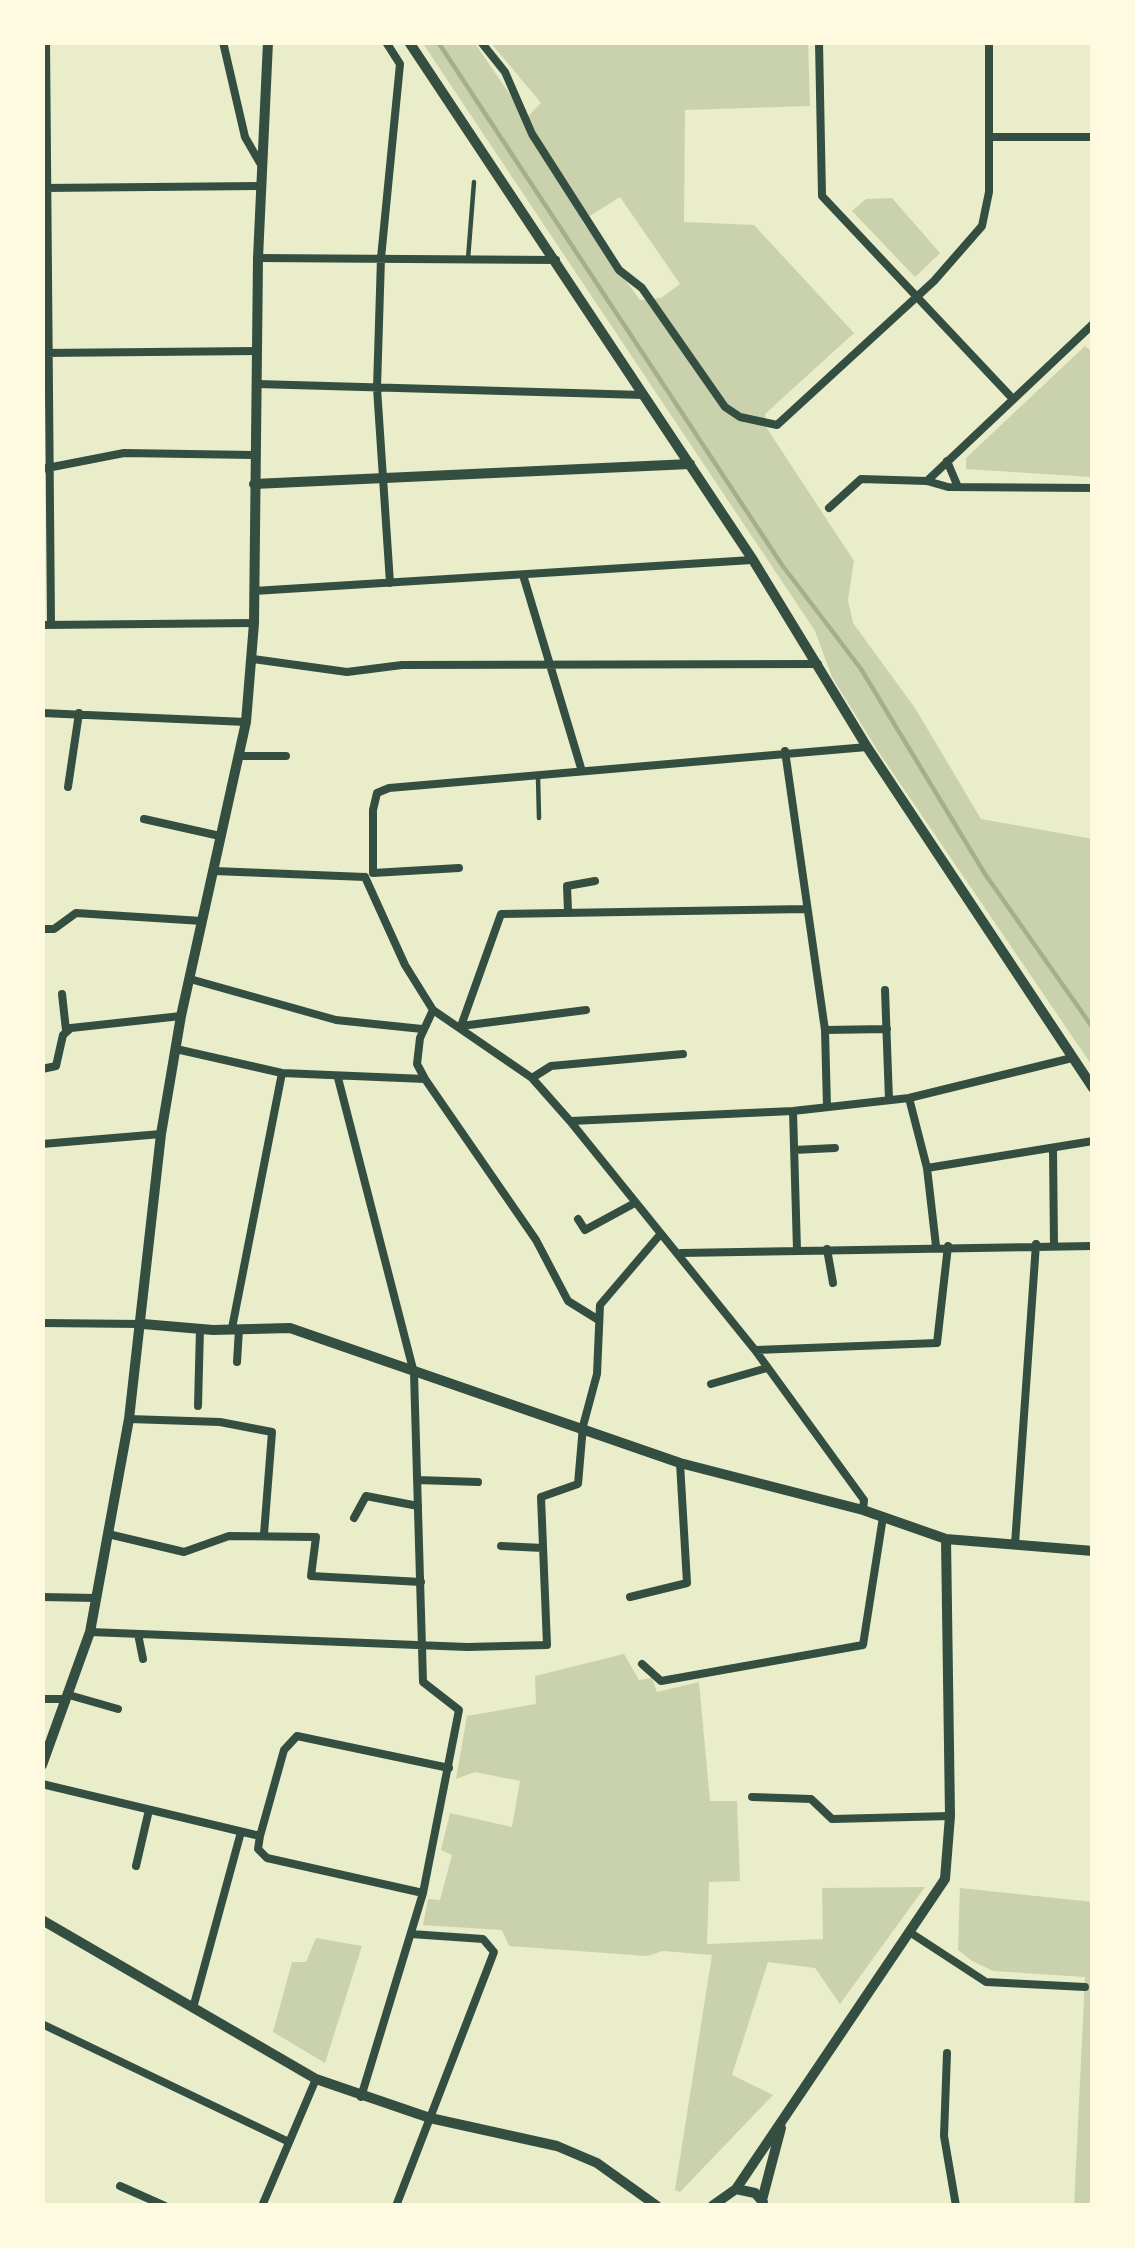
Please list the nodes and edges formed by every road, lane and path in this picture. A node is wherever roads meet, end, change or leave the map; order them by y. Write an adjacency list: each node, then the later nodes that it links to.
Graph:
1 (46, 42): 16 (street)
2 (223, 42): 9 (street)
3 (268, 42): 12 (street)
4 (386, 42): 18 (street)
5 (409, 42): 20 (street)
6 (481, 42): 21 (street)
7 (820, 42): 21 (street)
8 (988, 42): 10 (street)
9 (245, 137): 12 (street); 13 (street)
10 (989, 137): 11 (street); 21 (street)
11 (1093, 137)
12 (262, 138): 13 (street)
13 (260, 163): 15 (street)
14 (474, 182): 19 (lane)
15 (259, 186): 16 (street); 17 (street)
16 (44, 188): 26 (street)
17 (257, 258): 18 (street); 25 (street)
18 (380, 258): 19 (street); 28 (street)
19 (468, 259): 20 (street)
20 (556, 260): 29 (street)
21 (915, 296): 30 (street)
22 (1093, 324): 23 (street)
23 (1079, 337): 24 (street); 30 (street)
24 (1093, 343)
25 (257, 351): 26 (street); 27 (street)
26 (44, 352): 34 (street)
27 (257, 384): 28 (street); 31 (street)
28 (377, 388): 29 (street); 35 (street)
29 (645, 395): 33 (street)
30 (1013, 399): 32 (street)
31 (254, 455): 34 (street); 37 (street)
32 (947, 461): 36 (street); 38 (street)
33 (690, 464): 35 (street); 41 (street)
34 (46, 469): 46 (street)
35 (382, 480): 37 (street); 43 (street)
36 (927, 481): 38 (street); 40 (street)
37 (254, 484): 44 (street)
38 (958, 487): 39 (street)
39 (1093, 488)
40 (829, 508)
41 (753, 560): 42 (street); 48 (street)
42 (523, 575): 43 (street); 49 (street)
43 (390, 583): 44 (street)
44 (254, 591): 45 (street)
45 (254, 623): 46 (street); 47 (street)
46 (46, 624)
47 (253, 659): 49 (street); 52 (street)
48 (818, 664): 49 (street); 53 (street)
49 (551, 665): 57 (street)
50 (42, 713): 51 (street)
51 (79, 713): 52 (street); 59 (street)
52 (246, 722): 55 (street)
53 (867, 747): 54 (street); 84 (street)
54 (785, 751): 57 (street); 67 (street)
55 (240, 756): 56 (street); 62 (street)
56 (286, 756)
57 (581, 768): 58 (street)
58 (538, 772): 60 (lane); 65 (street)
59 (68, 787)
60 (539, 818)
61 (144, 819): 62 (street)
62 (222, 836): 64 (street)
63 (459, 868): 65 (street)
64 (214, 871): 65 (street); 69 (street)
65 (369, 875): 74 (street)
66 (595, 881): 68 (street)
67 (806, 909): 68 (street); 81 (street)
68 (568, 911): 77 (street)
69 (203, 921): 70 (street); 71 (street)
70 (42, 929)
71 (190, 979): 76 (street); 78 (street)
72 (885, 990): 79 (street)
73 (62, 994): 80 (street)
74 (433, 1010): 77 (street); 78 (street)
75 (586, 1010): 77 (street)
76 (181, 1016): 80 (street); 82 (street)
77 (461, 1026): 88 (street)
78 (422, 1029): 89 (street)
79 (886, 1029): 81 (street); 92 (street)
80 (66, 1030): 85 (street)
81 (825, 1030): 93 (street)
82 (176, 1049): 86 (street); 96 (street)
83 (683, 1054): 88 (street)
84 (1072, 1058): 90 (street); 91 (street)
85 (42, 1069)
86 (282, 1072): 87 (street); 117 (street)
87 (338, 1078): 89 (street); 122 (street)
88 (532, 1078): 95 (street)
89 (425, 1079): 114 (street)
90 (1093, 1088)
91 (909, 1098): 92 (street); 102 (street)
92 (889, 1100): 93 (street)
93 (827, 1107): 94 (street)
94 (793, 1111): 95 (street); 101 (street)
95 (570, 1121): 103 (street)
96 (161, 1134): 98 (street); 116 (street)
97 (1093, 1142): 100 (street)
98 (42, 1144)
99 (835, 1148): 101 (street)
100 (1053, 1149): 102 (street); 108 (street)
101 (794, 1150): 110 (street)
102 (927, 1168): 107 (street)
103 (633, 1204): 104 (street); 105 (street)
104 (578, 1219)
105 (658, 1237): 112 (street); 114 (street)
106 (1036, 1244): 107 (street); 108 (street); 137 (street)
107 (942, 1246): 111 (street); 119 (street)
108 (1054, 1246): 109 (street)
109 (1093, 1246)
110 (796, 1250): 111 (street); 112 (street)
111 (827, 1250): 113 (street)
112 (679, 1253): 119 (street)
113 (833, 1283)
114 (597, 1319): 126 (street)
115 (42, 1323): 116 (street)
116 (142, 1324): 118 (street); 125 (street)
117 (236, 1328): 118 (street); 120 (street); 122 (street)
118 (200, 1329): 124 (street)
119 (755, 1350): 121 (street)
120 (237, 1362)
121 (767, 1368): 123 (street); 131 (street)
122 (414, 1373): 126 (street); 128 (street)
123 (711, 1384)
124 (198, 1406)
125 (129, 1419): 134 (street); 135 (street)
126 (584, 1426): 127 (street); 139 (street)
127 (680, 1463): 131 (street); 143 (street)
128 (417, 1480): 129 (street); 130 (street)
129 (478, 1482)
130 (418, 1506): 133 (street); 141 (street)
131 (863, 1510): 132 (street)
132 (883, 1517): 136 (street); 149 (street)
133 (354, 1518)
134 (108, 1534): 135 (street); 144 (street)
135 (264, 1534): 141 (street)
136 (946, 1539): 137 (street); 158 (street)
137 (1015, 1544): 140 (street)
138 (501, 1546): 139 (street)
139 (543, 1547): 147 (street)
140 (1093, 1551)
141 (421, 1582): 147 (street)
142 (42, 1597): 144 (street)
143 (630, 1597)
144 (96, 1598): 145 (street)
145 (90, 1632): 146 (street); 150 (street)
146 (138, 1634): 147 (street); 148 (street)
147 (422, 1642): 154 (street)
148 (143, 1659)
149 (642, 1664)
150 (68, 1697): 151 (street); 152 (street); 153 (street)
151 (42, 1699)
152 (118, 1709)
153 (42, 1765)
154 (449, 1768): 160 (street); 162 (street)
155 (42, 1784): 157 (street)
156 (752, 1797): 158 (street)
157 (148, 1810): 159 (street); 161 (street)
158 (950, 1816): 164 (street)
159 (241, 1832): 160 (street); 167 (street)
160 (260, 1836): 162 (street)
161 (136, 1866)
162 (423, 1893): 165 (street)
163 (42, 1920): 167 (street)
164 (911, 1933): 166 (street); 173 (street)
165 (411, 1934): 171 (street); 172 (street)
166 (1085, 1987)
167 (194, 2008): 170 (street)
168 (42, 2024): 174 (street)
169 (947, 2053): 183 (street)
170 (316, 2078): 171 (street); 174 (street)
171 (361, 2097): 172 (street)
172 (430, 2118): 181 (street); 182 (street)
173 (783, 2122): 176 (street); 177 (street)
174 (289, 2142): 180 (street)
175 (120, 2186): 179 (street)
176 (736, 2188): 177 (street); 178 (street)
177 (764, 2203)
178 (711, 2205)
179 (165, 2206)
180 (262, 2206)
181 (396, 2206)
182 (657, 2206)
183 (956, 2206)

